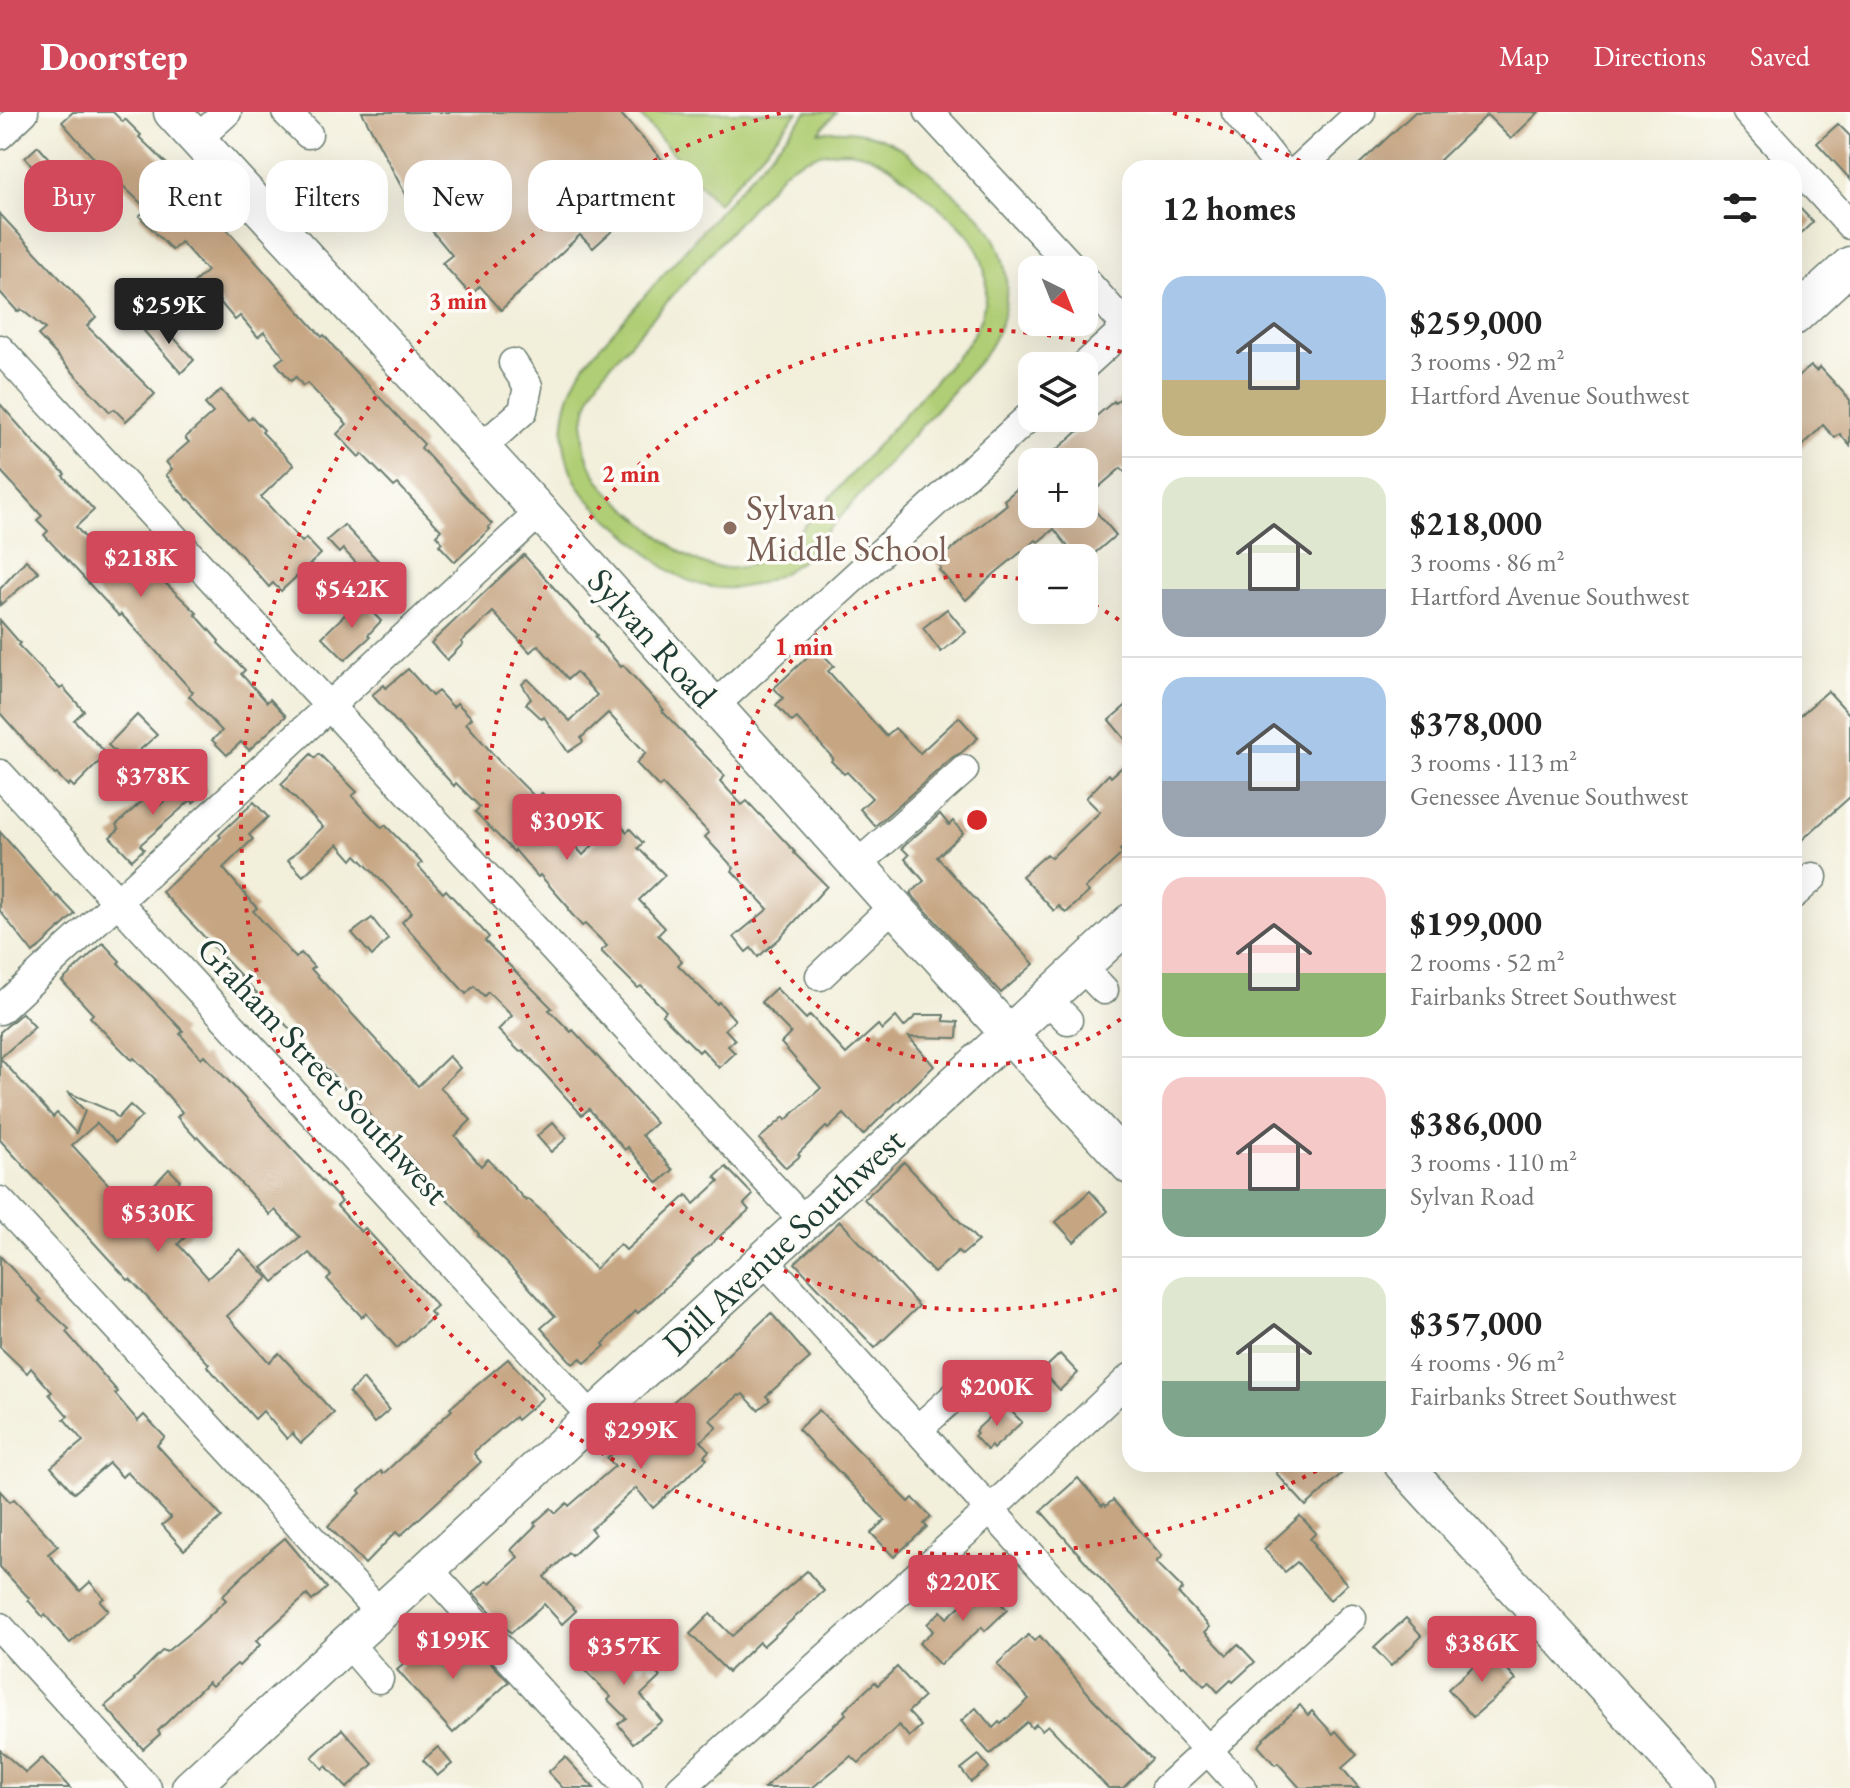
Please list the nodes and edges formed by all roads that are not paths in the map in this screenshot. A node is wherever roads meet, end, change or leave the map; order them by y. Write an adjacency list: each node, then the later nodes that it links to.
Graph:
1 (24, 112): 10 (street)
2 (172, 112): 11 (main road, Sylvan Road)
3 (227, 112): 11 (street)
4 (286, 112): 9 (street)
5 (929, 112): 17 (street)
6 (1361, 112): 13 (street)
7 (1747, 112): 14 (street)
8 (1250, 118): 12 (street)
9 (308, 134)
10 (0, 135)
11 (197, 139): 27 (main road, Sylvan Road)
12 (1275, 160)
13 (1309, 160)
14 (1791, 160)
15 (1802, 172): 16 (street)
16 (1850, 225)
17 (1062, 256)
18 (1850, 265): 20 (main road)
19 (1098, 293): 21 (street)
20 (1802, 310)
21 (1122, 318)
22 (1122, 331): 24 (street)
23 (0, 349): 29 (street)
24 (1098, 353)
25 (513, 363): 27 (street)
26 (1018, 427): 30 (street)
27 (481, 448): 28 (main road, Sylvan Road)
28 (540, 512): 29 (street); 30 (main road, Sylvan Road)
29 (330, 706): 34 (street); 42 (street)
30 (714, 706): 33 (main road, Sylvan Road)
31 (964, 770): 33 (street)
32 (0, 774): 34 (street, Graham Street Southwest)
33 (857, 865): 35 (main road, Sylvan Road)
34 (117, 901): 38 (street); 46 (street, Graham Street Southwest)
35 (895, 907): 37 (street); 39 (main road, Sylvan Road)
36 (1122, 934): 39 (main road, Dill Avenue Southwest)
37 (820, 976)
38 (0, 1010)
39 (1008, 1033): 40 (main road, Sylvan Road); 42 (main road, Dill Avenue Southwest)
40 (1122, 1157)
41 (0, 1201): 51 (street)
42 (804, 1221): 43 (main road, Dill Avenue Southwest)
43 (763, 1259): 46 (main road, Dill Avenue Southwest); 47 (street)
44 (1122, 1386): 49 (street)
45 (957, 1394): 47 (street)
46 (592, 1417): 50 (main road, Dill Avenue Southwest)
47 (917, 1430): 49 (street)
48 (1409, 1472): 63 (main road)
49 (989, 1511): 56 (street); 60 (street)
50 (428, 1569): 51 (main road, Dill Avenue Southwest); 59 (street)
51 (380, 1613): 54 (main road, Dill Avenue Southwest)
52 (1352, 1618): 56 (street)
53 (0, 1627): 57 (street)
54 (348, 1643): 55 (street); 58 (main road, Dill Avenue Southwest)
55 (379, 1679)
56 (1208, 1749): 61 (street); 62 (street)
57 (147, 1788)
58 (190, 1788)
59 (628, 1788)
60 (681, 1788)
61 (1166, 1788)
62 (1242, 1788)
63 (1697, 1788)

